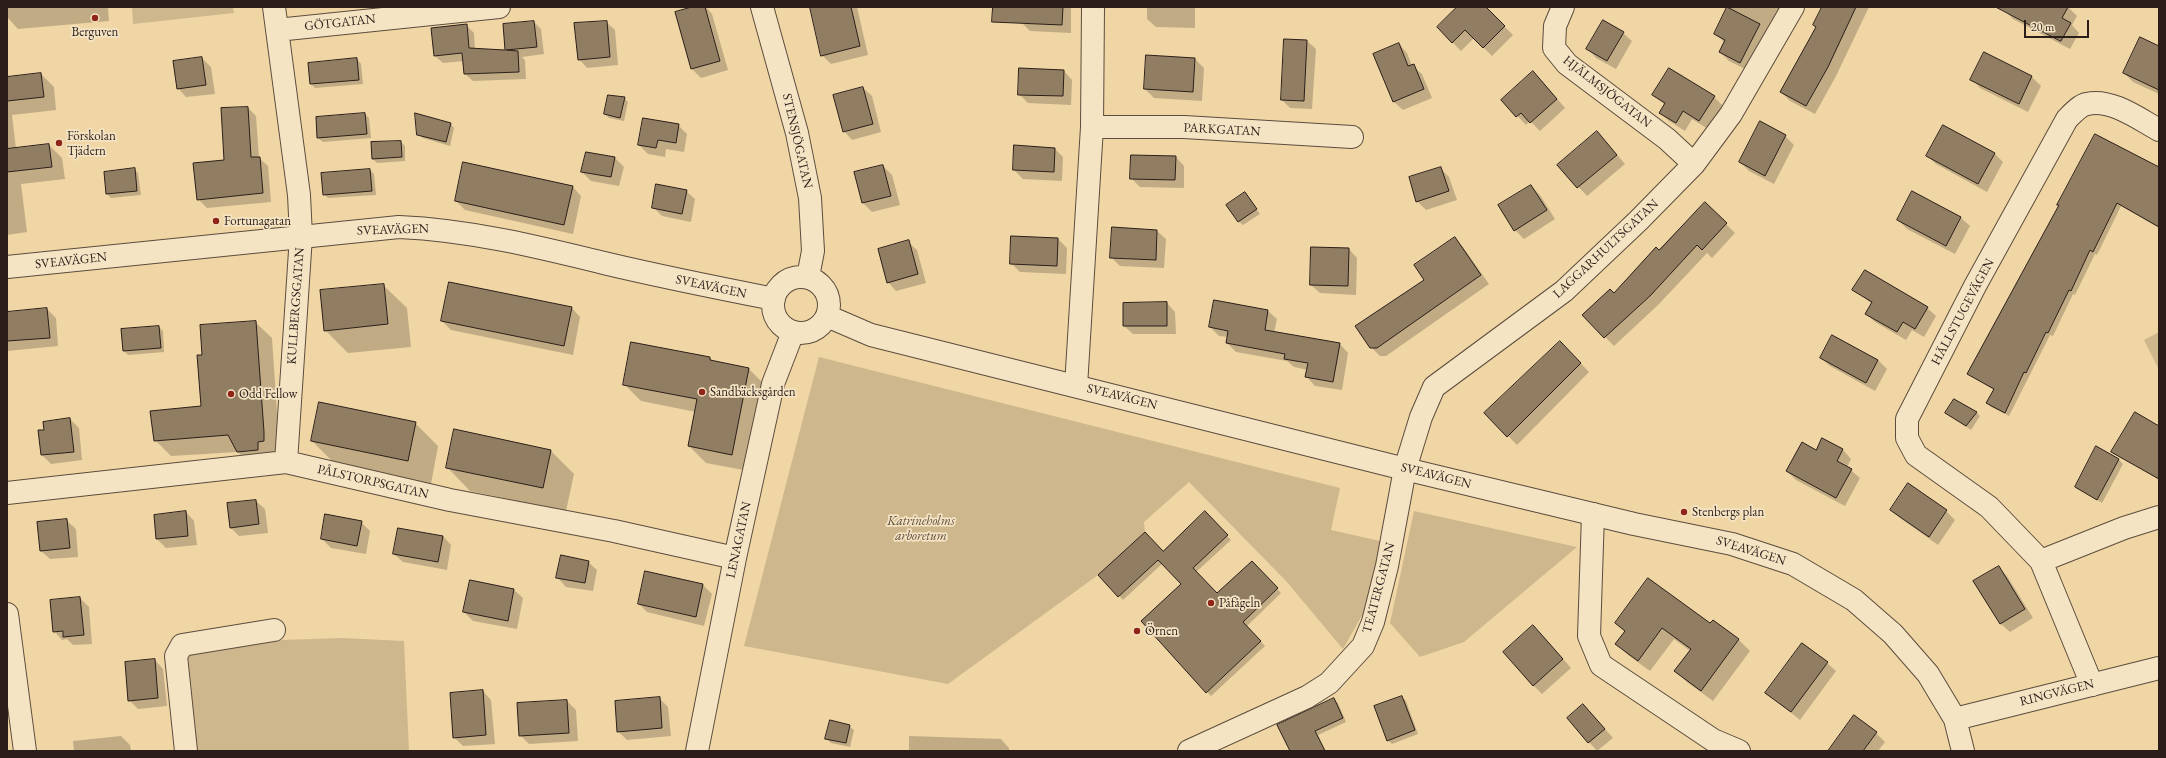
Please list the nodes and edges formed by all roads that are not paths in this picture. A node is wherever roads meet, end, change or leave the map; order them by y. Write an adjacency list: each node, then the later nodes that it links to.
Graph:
1 (274, 7): 7 (street, KULLBERGSGATAN)
2 (499, 7): 7 (street, GÖTGATAN)
3 (762, 7): 14 (street, STENSJÖGATAN)
4 (1093, 7): 8 (street)
5 (1563, 7): 11 (street, HJÄLMSJÖGATAN)
6 (1793, 7): 11 (street, LAGGARHULTSGATAN)
7 (277, 30): 12 (street, KULLBERGSGATAN)
8 (1092, 127): 10 (street, PARKGATAN); 18 (street)
9 (2159, 130): 25 (street, HÄLLSTUGEVÄGEN)
10 (1352, 137)
11 (1694, 164): 20 (street, LAGGARHULTSGATAN)
12 (301, 236): 13 (street, SVEAVÄGEN); 15 (street, SVEAVÄGEN); 19 (street, KULLBERGSGATAN)
13 (7, 267)
14 (808, 277): 15 (street); 16 (street)
15 (774, 299): 17 (street)
16 (827, 316): 17 (street); 18 (street, SVEAVÄGEN)
17 (793, 332): 24 (street, LENAGATAN)
18 (1076, 386): 20 (street, SVEAVÄGEN)
19 (286, 462): 21 (street, PÅLSTORPSGATAN); 24 (street, PÅLSTORPSGATAN)
20 (1405, 469): 22 (street, SVEAVÄGEN); 34 (street, TEATERGATAN)
21 (7, 493)
22 (1593, 514): 30 (street, SVEAVÄGEN); 35 (street)
23 (2159, 517): 25 (street)
24 (735, 558): 33 (street, LENAGATAN)
25 (2041, 561): 29 (street, HÄLLSTUGEVÄGEN)
26 (7, 614): 31 (street)
27 (274, 630): 32 (street)
28 (2159, 668): 29 (street, RINGVÄGEN)
29 (2092, 685): 30 (street, RINGVÄGEN)
30 (1955, 719): 36 (street, SVEAVÄGEN)
31 (25, 751)
32 (186, 751)
33 (697, 751)
34 (1189, 751)
35 (1739, 751)
36 (1963, 751)

